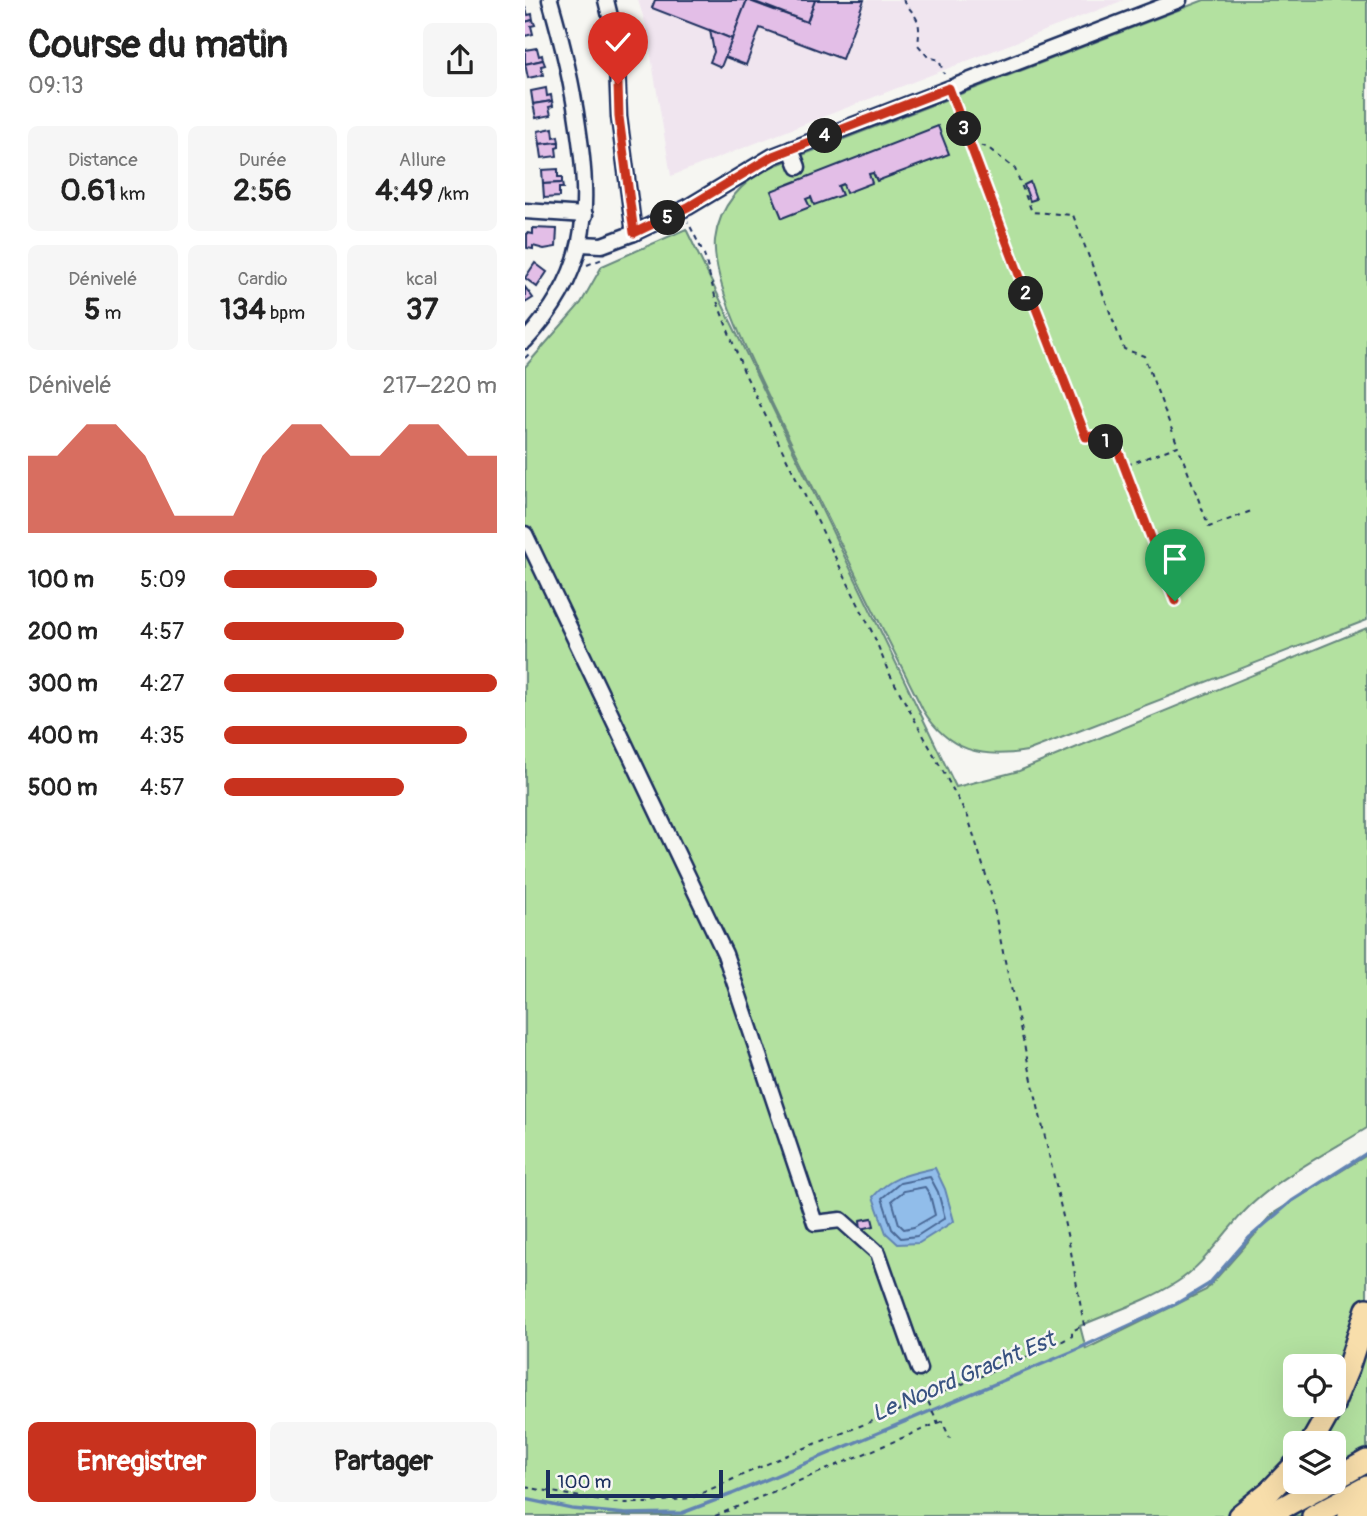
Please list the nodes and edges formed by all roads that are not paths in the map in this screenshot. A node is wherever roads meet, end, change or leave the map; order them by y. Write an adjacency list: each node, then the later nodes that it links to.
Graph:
1 (550, 0): 7 (street)
2 (605, 0): 8 (street)
3 (1179, 0): 4 (street)
4 (791, 149): 5 (street); 8 (street)
5 (798, 167)
6 (525, 211): 7 (street)
7 (585, 215): 9 (street)
8 (634, 233): 9 (street)
9 (580, 244): 10 (street)
10 (525, 341)
11 (525, 534): 13 (street)
12 (1367, 1309): 14 (highway)
13 (919, 1369)
14 (1346, 1373)
15 (1367, 1461): 16 (highway)
16 (1346, 1473)
17 (1283, 1478): 21 (highway)
18 (1367, 1487): 23 (highway)
19 (1307, 1494): 22 (highway)
20 (1367, 1508): 24 (highway)
21 (1239, 1516)
22 (1267, 1516)
23 (1313, 1516)
24 (1349, 1516)

